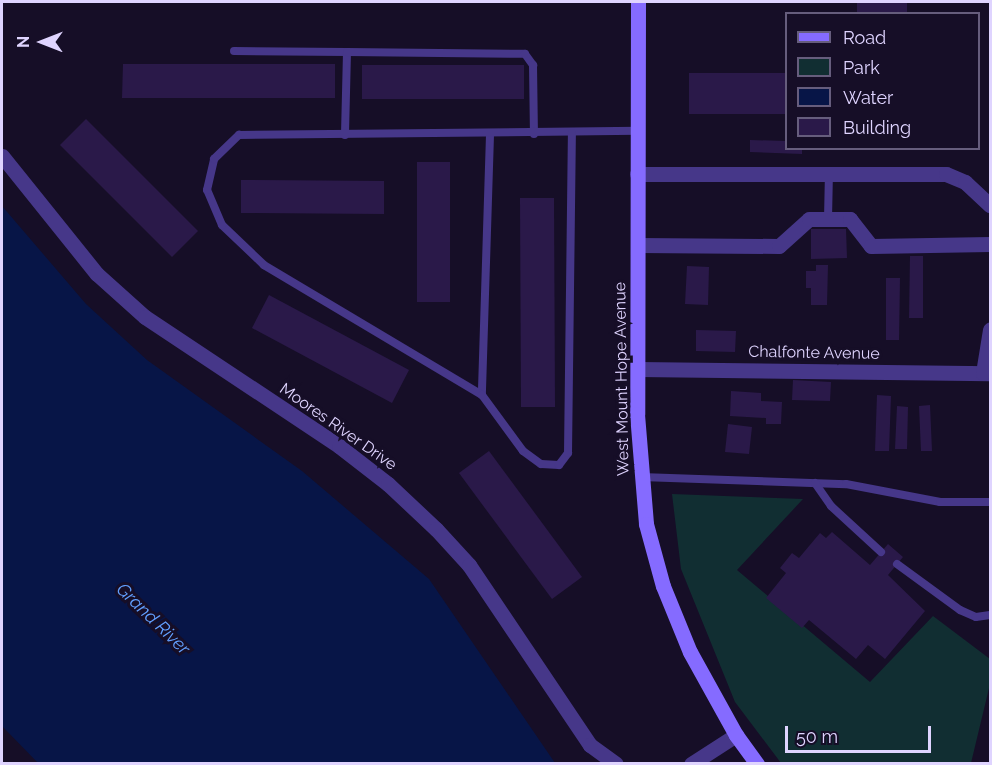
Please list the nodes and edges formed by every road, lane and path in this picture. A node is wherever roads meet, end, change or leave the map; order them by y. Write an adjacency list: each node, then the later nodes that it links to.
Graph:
1 (638, 2): 4 (street, West Mount Hope Avenue)
2 (234, 51): 3 (lane)
3 (347, 52): 6 (lane); 7 (lane)
4 (638, 131): 5 (lane); 11 (street, West Mount Hope Avenue)
5 (572, 133): 6 (lane); 19 (lane)
6 (534, 134): 8 (lane)
7 (345, 135): 8 (lane); 19 (lane)
8 (490, 135): 19 (lane)
9 (2, 156): 27 (street, Moores River Drive)
10 (829, 173): 11 (street); 12 (street); 13 (lane)
11 (637, 174): 15 (street, West Mount Hope Avenue)
12 (990, 205)
13 (828, 219): 14 (street); 15 (street)
14 (990, 244)
15 (638, 245): 17 (street, West Mount Hope Avenue)
16 (990, 330): 18 (street)
17 (638, 369): 18 (street, Chalfonte Avenue); 20 (street, West Mount Hope Avenue)
18 (987, 373)
19 (482, 395)
20 (641, 477): 21 (lane); 26 (street, West Mount Hope Avenue)
21 (815, 483): 22 (lane); 23 (lane)
22 (990, 502)
23 (881, 552)
24 (897, 564): 25 (lane)
25 (990, 615)
26 (736, 735): 28 (street); 29 (street)
27 (616, 764)
28 (691, 764)
29 (757, 764)

